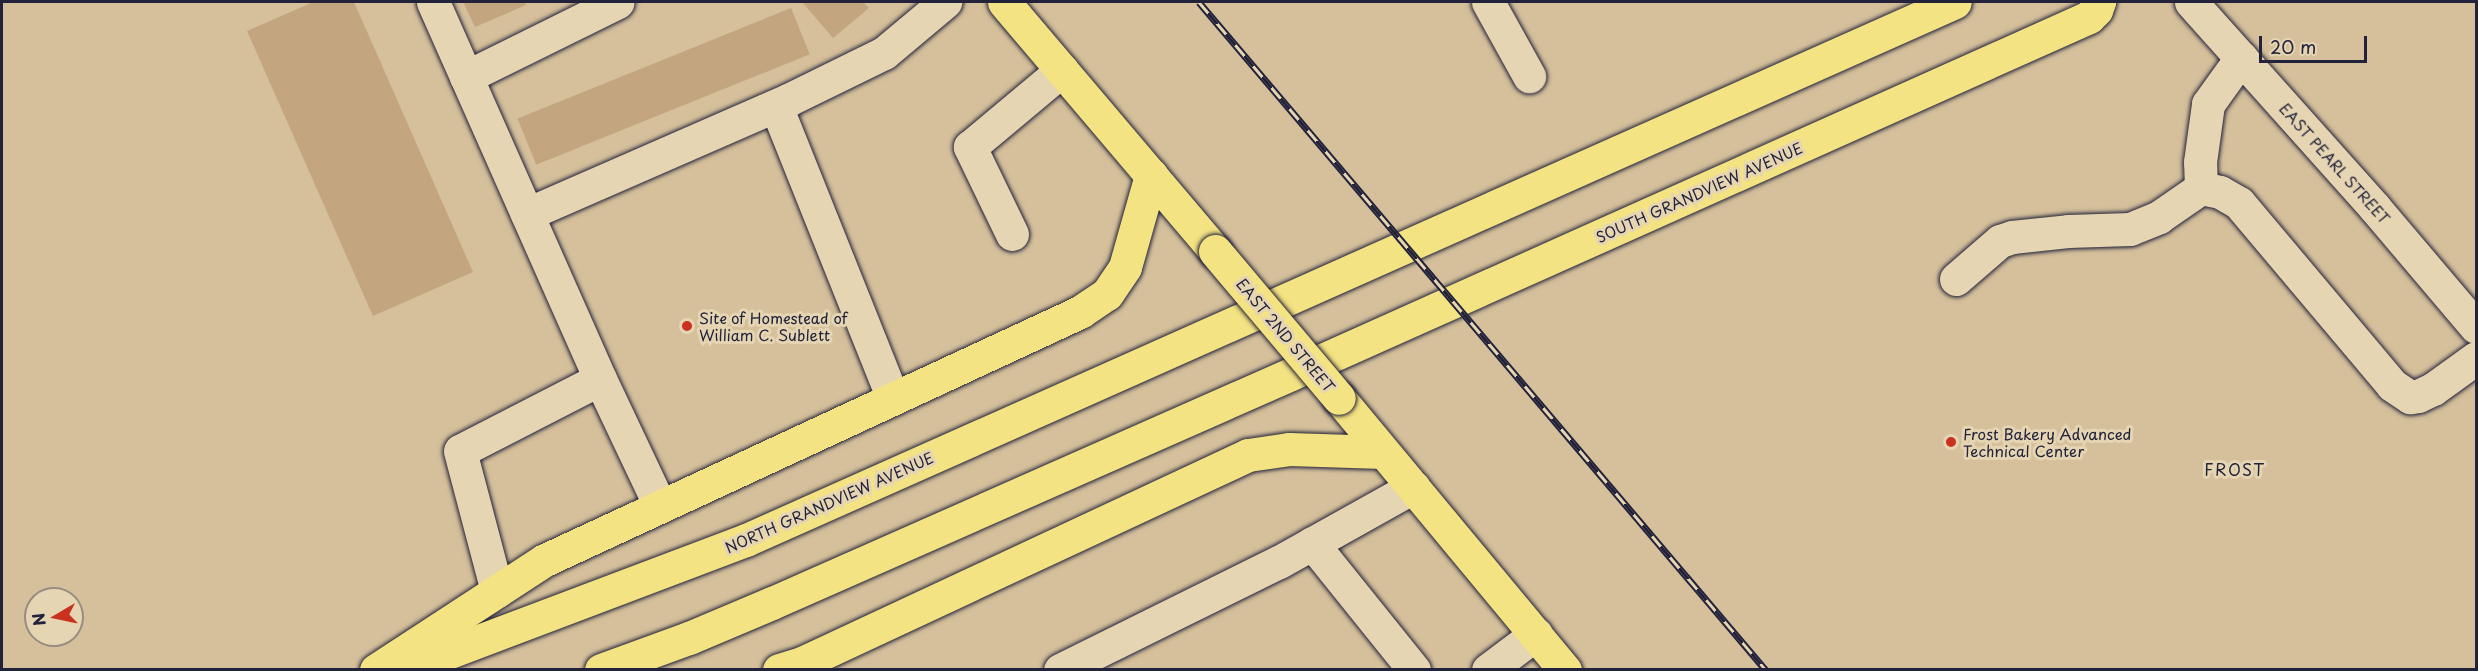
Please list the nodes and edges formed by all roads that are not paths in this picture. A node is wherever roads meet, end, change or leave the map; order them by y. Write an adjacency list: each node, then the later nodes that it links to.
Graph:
1 (433, 2): 12 (street)
2 (618, 2): 12 (street)
3 (945, 2): 13 (street)
4 (1004, 2): 10 (main road, EAST 2ND STREET)
5 (1488, 2): 11 (street)
6 (1956, 2): 31 (main road, NORTH GRANDVIEW AVENUE)
7 (2098, 2): 32 (main road, SOUTH GRANDVIEW AVENUE)
8 (2191, 2): 9 (street, EAST PEARL STREET)
9 (2241, 58): 15 (street); 19 (street, EAST PEARL STREET)
10 (1062, 70): 14 (main road, EAST 2ND STREET); 17 (street)
11 (1529, 76)
12 (466, 77): 16 (street)
13 (776, 106): 16 (street); 22 (street)
14 (1151, 175): 22 (main road); 23 (main road, EAST 2ND STREET, bridge)
15 (2201, 188): 18 (street); 20 (street)
16 (527, 214): 21 (street)
17 (1012, 234)
18 (1956, 279)
19 (2476, 327)
20 (2476, 358)
21 (600, 379): 25 (street); 27 (street)
22 (893, 399): 25 (main road)
23 (1383, 452): 24 (main road, EAST 2ND STREET); 29 (main road)
24 (1413, 488): 26 (street); 28 (main road, EAST 2ND STREET)
25 (660, 507): 27 (main road)
26 (1312, 543): 33 (street); 34 (street)
27 (497, 591): 30 (main road)
28 (1536, 634): 35 (street); 36 (main road, EAST 2ND STREET)
29 (795, 667)
30 (376, 669)
31 (402, 669)
32 (601, 669)
33 (1060, 669)
34 (1414, 669)
35 (1488, 669)
36 (1565, 669)

